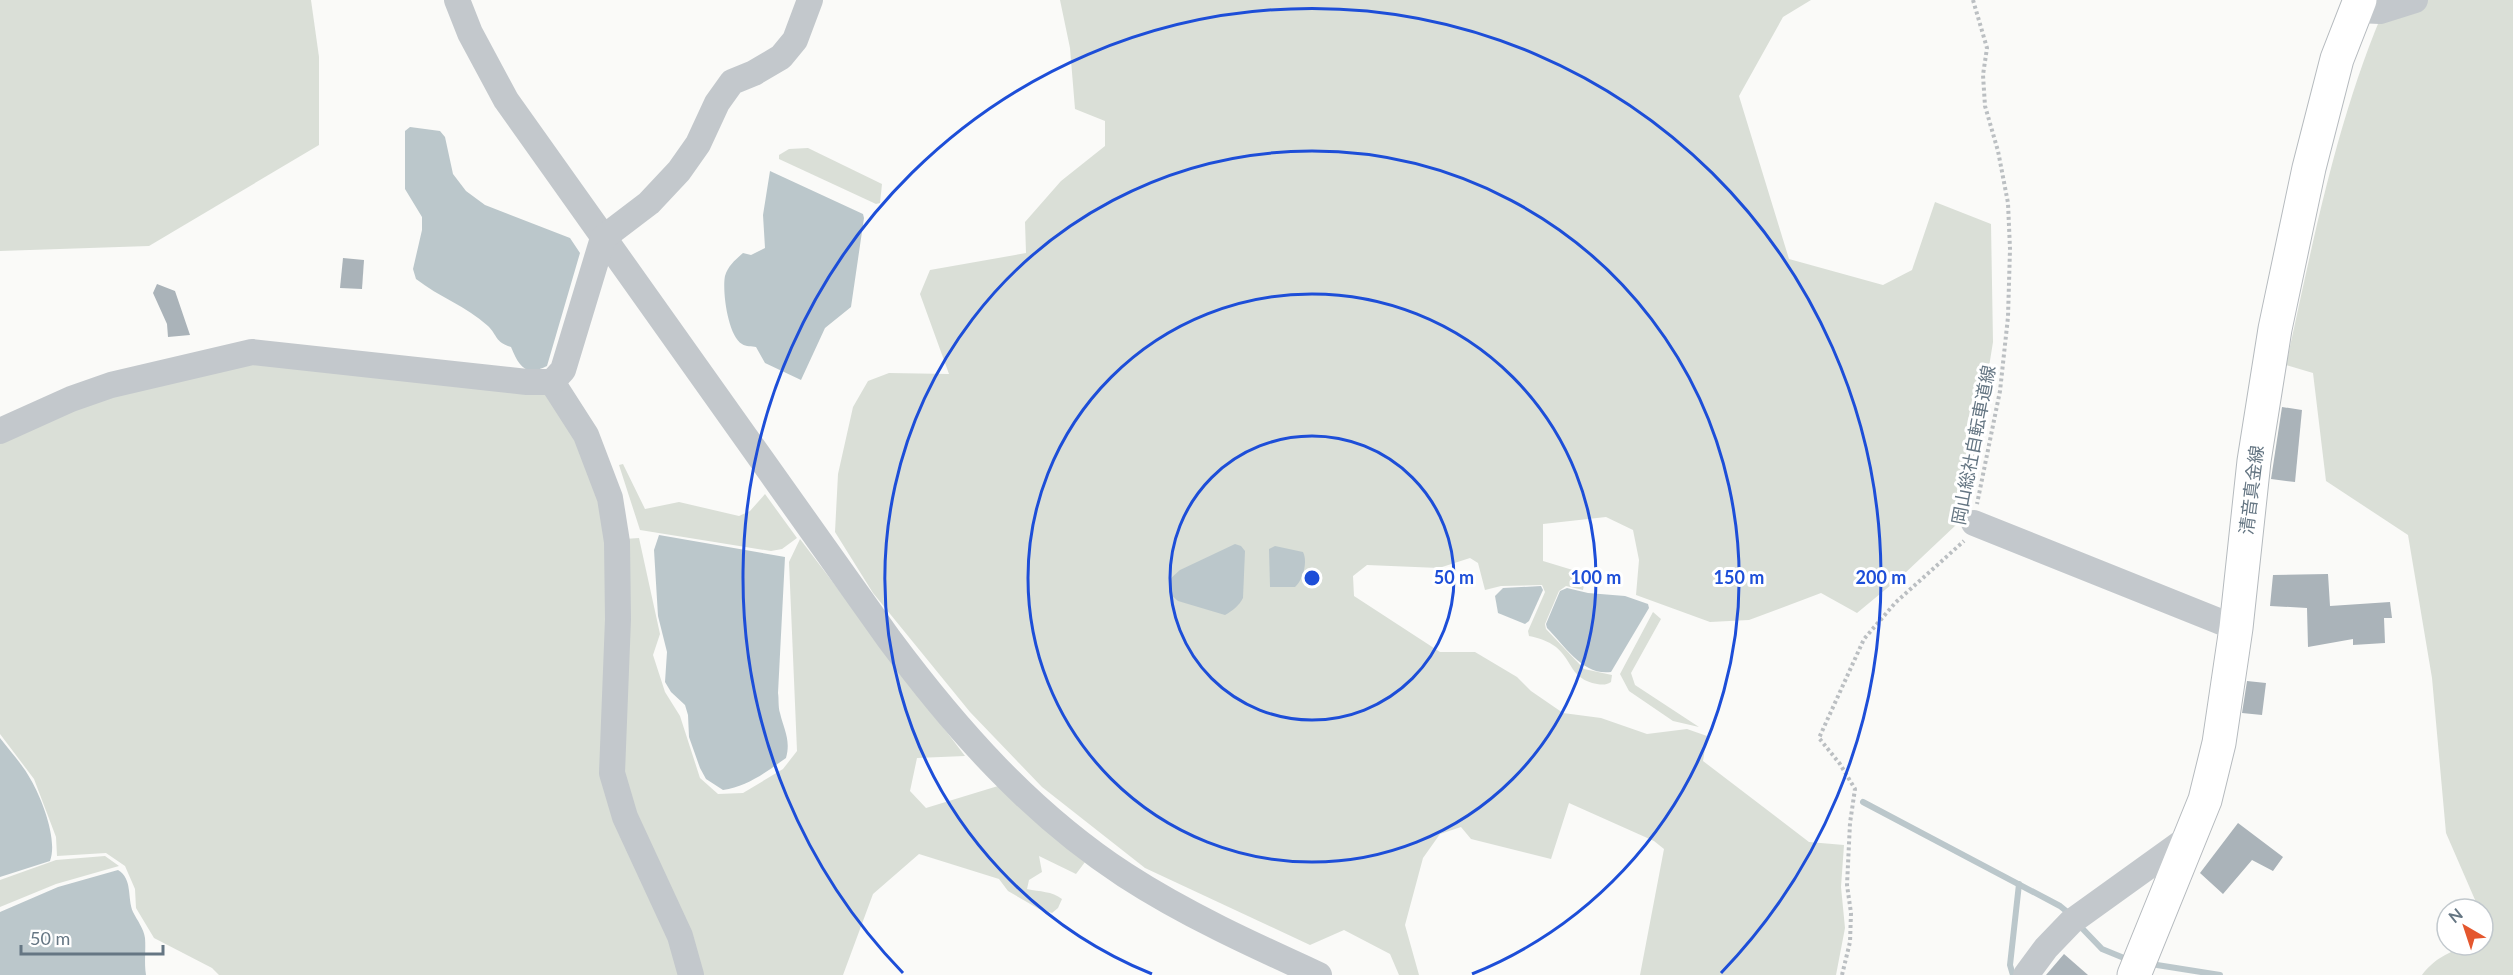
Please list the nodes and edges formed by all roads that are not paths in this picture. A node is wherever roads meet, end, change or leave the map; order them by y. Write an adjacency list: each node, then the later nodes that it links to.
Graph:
1 (458, 0): 5 (street)
2 (810, 0): 5 (street)
3 (2415, 0): 4 (street)
4 (2358, 5): 9 (main road, 清音真金線)
5 (603, 238): 6 (street); 12 (street)
6 (552, 382): 7 (street); 11 (street)
7 (0, 431)
8 (1974, 523): 9 (street)
9 (2236, 628): 10 (main road, 清音真金線)
10 (2192, 835): 13 (street); 14 (main road, 清音真金線)
11 (691, 975)
12 (1318, 975)
13 (2026, 975)
14 (2134, 975)

